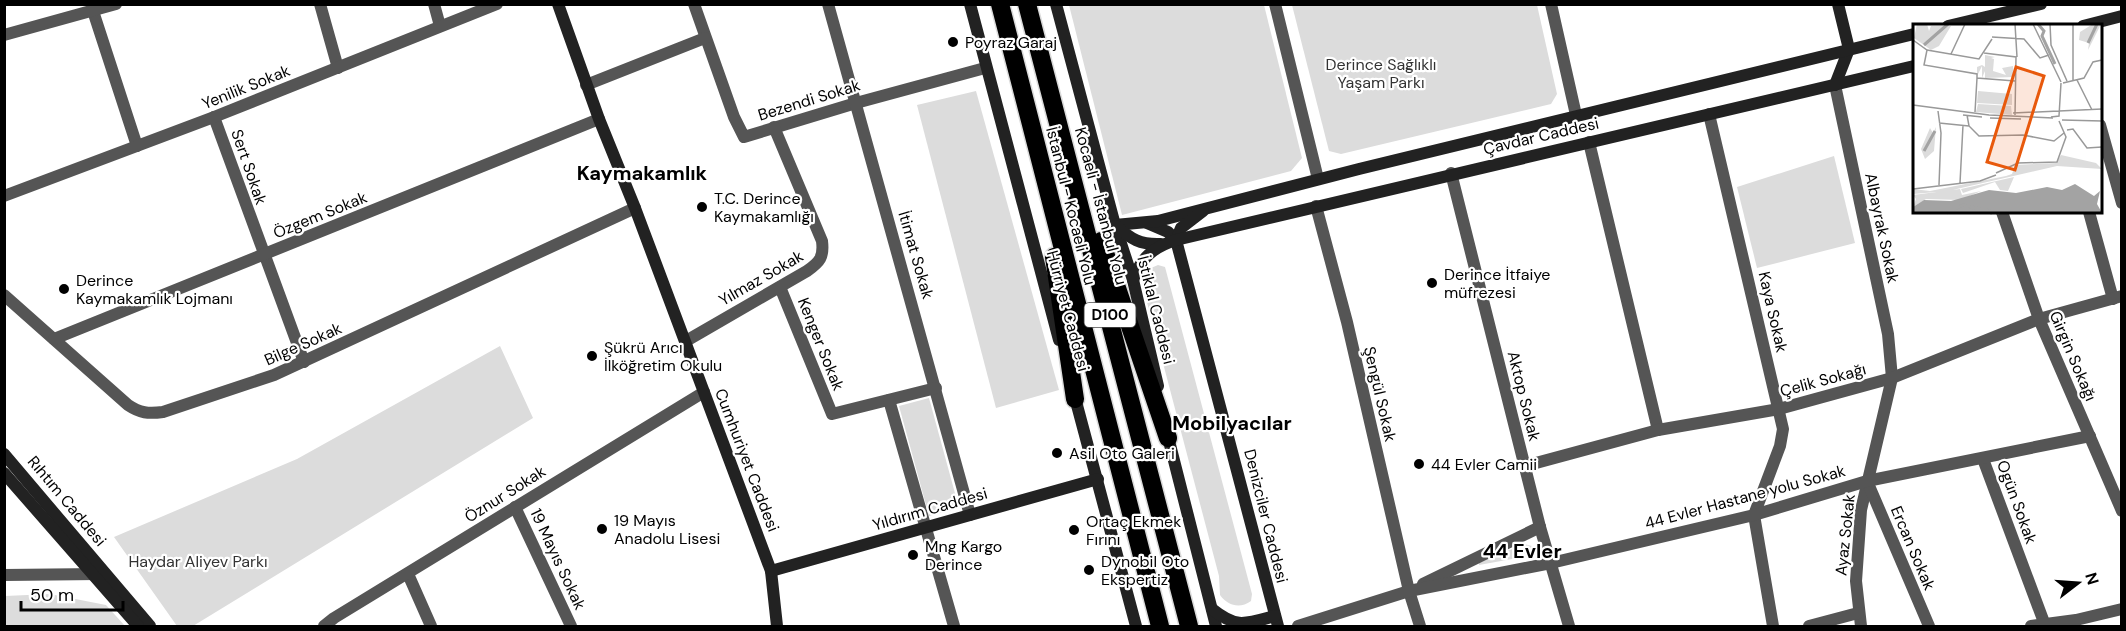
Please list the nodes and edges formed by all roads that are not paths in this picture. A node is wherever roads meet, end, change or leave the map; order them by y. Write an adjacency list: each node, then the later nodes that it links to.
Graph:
1 (116, 4): 16 (street)
2 (320, 4): 26 (street)
3 (434, 4): 20 (street)
4 (497, 4): 20 (street, Yenilik Sokak)
5 (558, 4): 28 (main road, Cumhuriyet Caddesi)
6 (694, 4): 23 (street, Bezendi Sokak)
7 (828, 4): 30 (street, İtimat Sokak)
8 (970, 4): 27 (main road, Hürriyet Caddesi)
9 (1000, 4): 41 (highway, İstanbul - Kocaeli Yolu / D100)
10 (1027, 4): 31 (highway, Kocaeli - İstanbul Yolu / D100)
11 (1056, 4): 51 (main road, İstiklal Caddesi)
12 (1275, 4): 42 (street)
13 (1551, 4): 33 (street)
14 (1838, 4): 24 (main road)
15 (2041, 4): 18 (main road)
16 (93, 11): 22 (street); 39 (street)
17 (2121, 16): 19 (main road)
18 (1964, 23)
19 (2091, 24)
20 (440, 26): 26 (street, Yenilik Sokak)
21 (1913, 34): 24 (main road, Çavdar Caddesi)
22 (4, 35)
23 (705, 38): 28 (street); 36 (street, Bezendi Sokak)
24 (1849, 49): 29 (main road); 33 (main road, Çavdar Caddesi)
25 (1913, 66): 29 (main road, Çavdar Caddesi)
26 (338, 68): 34 (street, Yenilik Sokak)
27 (985, 68): 30 (street, Bezendi Sokak); 65 (main road, Hürriyet Caddesi)
28 (586, 85): 35 (main road, Cumhuriyet Caddesi)
29 (1835, 85): 32 (main road, Çavdar Caddesi); 62 (street, Albayrak Sokak)
30 (856, 103): 36 (street, Bezendi Sokak); 63 (street, İtimat Sokak)
31 (1057, 114): 70 (highway); 105 (highway, Kocaeli - İstanbul Yolu / D100)
32 (1709, 114): 38 (main road, Çavdar Caddesi); 67 (street, Kaya Sokak)
33 (1576, 115): 42 (main road, Çavdar Caddesi)
34 (214, 117): 39 (street, Yenilik Sokak); 53 (street, Sert Sokak)
35 (598, 119): 47 (main road, Cumhuriyet Caddesi); 53 (street, Özgem Sokak)
36 (774, 127): 55 (street, Yılmaz Sokak)
37 (2102, 132): 44 (street)
38 (1589, 142): 40 (main road, Çavdar Caddesi); 68 (street)
39 (137, 146): 43 (street, Yenilik Sokak)
40 (1451, 173): 45 (main road, Çavdar Caddesi); 73 (street, Aktop Sokak)
41 (1044, 177): 65 (highway); 104 (highway, İstanbul - Kocaeli Yolu / D100)
42 (1318, 179): 46 (main road, Çavdar Caddesi)
43 (4, 196)
44 (2121, 203)
45 (1316, 206): 52 (main road, Çavdar Caddesi); 89 (street, Şengül Sokak)
46 (1210, 207): 50 (main road, Çavdar Caddesi); 52 (main road, Çavdar Caddesi)
47 (635, 208): 60 (main road, Cumhuriyet Caddesi); 61 (street, Bilge Sokak)
48 (2002, 213): 58 (street, Girgin Sokağı)
49 (2089, 213): 57 (street)
50 (1146, 223): 51 (main road, Çavdar Caddesi); 52 (main road)
51 (1115, 225): 52 (main road, Çavdar Caddesi); 54 (main road, İstiklal Caddesi)
52 (1170, 242): 54 (main road, Çavdar Caddesi); 93 (main road, Denizciler Caddesi)
53 (263, 256): 59 (street, Özgem Sokak); 61 (street, Sert Sokak)
54 (1133, 280): 70 (main road, İstiklal Caddesi)
55 (780, 287): 60 (street, Yılmaz Sokak); 66 (street, Kenger Sokak)
56 (4, 295): 59 (street, Bilge Sokak)
57 (2117, 298): 58 (street, Çelik Sokağı)
58 (2039, 319): 62 (street, Çelik Sokağı); 69 (street, Girgin Sokağı)
59 (54, 339): 61 (street, Bilge Sokak)
60 (686, 341): 64 (main road, Cumhuriyet Caddesi)
61 (304, 362)
62 (1893, 378): 67 (street, Çelik Sokağı); 76 (street, Ayaz Sokak)
63 (936, 388): 66 (street, Kenger Sokak); 79 (street, İtimat Sokak)
64 (704, 392): 77 (street, Öznur Sokak); 84 (main road, Cumhuriyet Caddesi)
65 (1075, 399): 75 (main road, Hürriyet Caddesi)
66 (889, 400): 82 (street)
67 (1779, 409): 68 (street, Çelik Sokağı); 80 (street, Kaya Sokak)
68 (1658, 430): 73 (street, Çelik Sokağı)
69 (2090, 436): 72 (street, 44 Evler Hastane yolu Sokak); 78 (street, Girgin Sokağı)
70 (1168, 438): 90 (main road, İstiklal Caddesi)
71 (4, 454): 86 (main road, Rıhtım Caddesi)
72 (1983, 459): 76 (street, 44 Evler Hastane yolu Sokak); 94 (street, Ogün Sokak)
73 (1525, 466): 81 (street, Aktop Sokak)
74 (4, 473): 85 (main road, Rıhtım Caddesi)
75 (1098, 479): 79 (main road, Yıldırım Caddesi); 103 (main road, Hürriyet Caddesi)
76 (1868, 482): 80 (street, 44 Evler Hastane yolu Sokak); 92 (street, Ayaz Sokak); 113 (street, Ercan Sokak)
77 (514, 507): 87 (street, Öznur Sokak); 100 (street, 19 Mayıs Sokak)
78 (2121, 511)
79 (970, 515): 82 (main road, Yıldırım Caddesi)
80 (1754, 515): 83 (street, 44 Evler Hastane yolu Sokak); 110 (street)
81 (1540, 527): 83 (street, Aktop Sokak); 89 (street, 44 Evler Hastane yolu Sokak)
82 (925, 528): 84 (main road, Yıldırım Caddesi); 102 (street)
83 (1551, 563): 89 (street, 44 Evler Hastane yolu Sokak); 109 (street, Aktop Sokak)
84 (771, 571): 101 (main road, Cumhuriyet Caddesi)
85 (93, 574): 86 (street); 88 (street); 96 (main road, Rıhtım Caddesi)
86 (106, 574): 97 (main road, Rıhtım Caddesi)
87 (408, 574): 98 (street, Öznur Sokak); 99 (street)
88 (4, 575)
89 (1409, 591): 107 (street, 44 Evler Hastane yolu Sokak); 108 (street, Şengül Sokak)
90 (1212, 609): 95 (main road); 106 (main road, İstiklal Caddesi)
91 (2121, 609): 94 (street)
92 (1858, 613): 111 (street); 112 (street, Ayaz Sokak)
93 (1276, 621): 95 (main road)
94 (2045, 625): 114 (street)
95 (1244, 626)
96 (138, 627)
97 (150, 627)
98 (324, 627)
99 (431, 627)
100 (571, 627)
101 (777, 627)
102 (954, 627)
103 (1136, 627)
104 (1160, 627)
105 (1189, 627)
106 (1216, 627)
107 (1298, 627)
108 (1420, 627)
109 (1569, 627)
110 (1773, 627)
111 (1809, 627)
112 (1861, 627)
113 (1929, 627)
114 (2031, 627)

